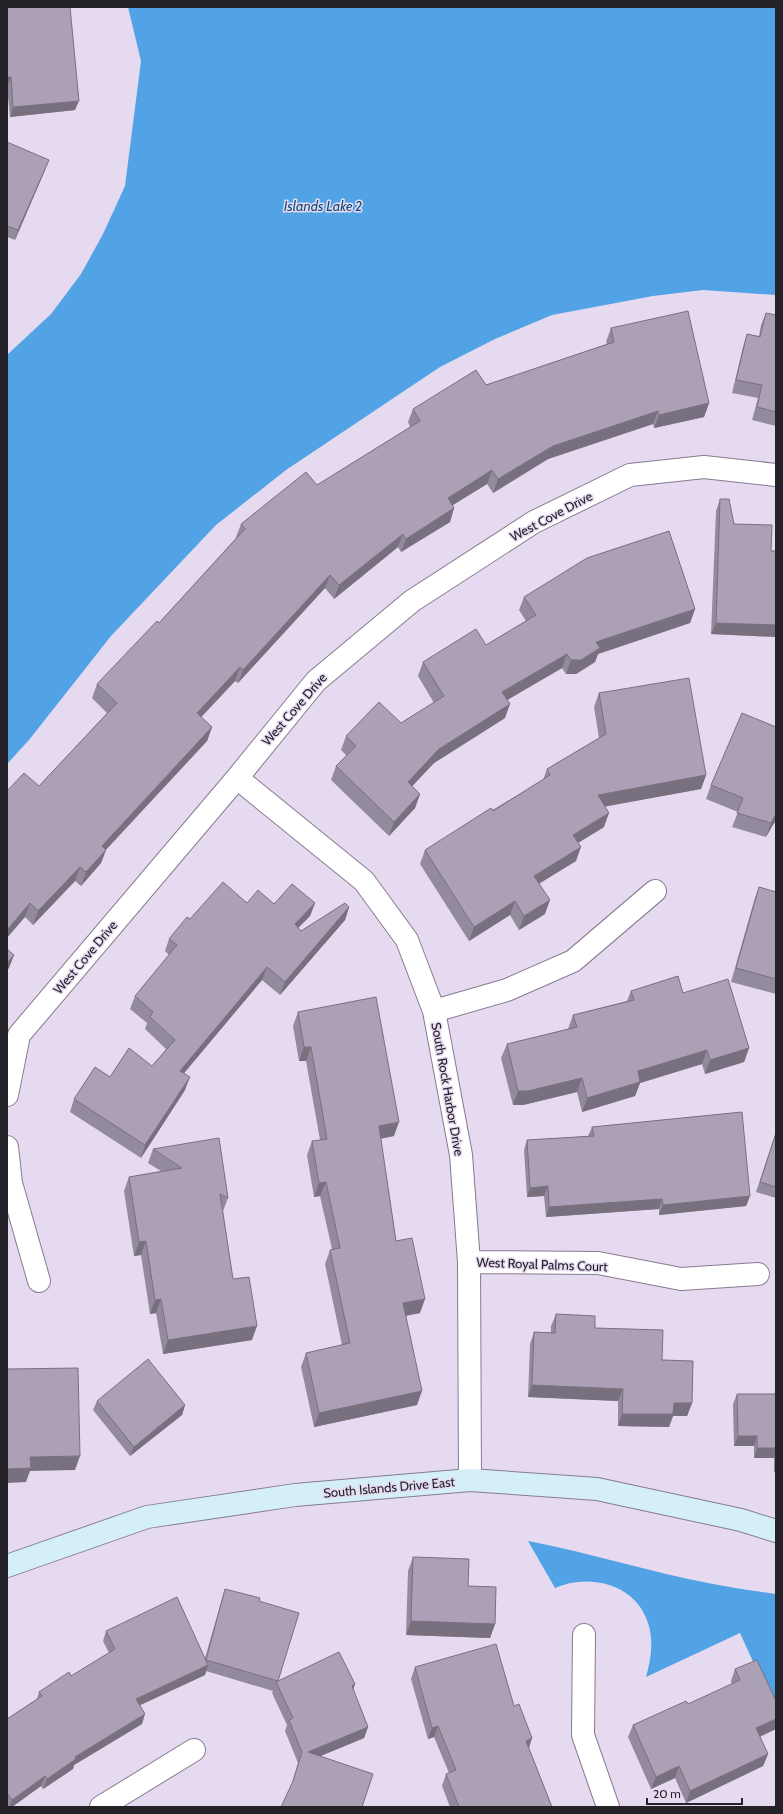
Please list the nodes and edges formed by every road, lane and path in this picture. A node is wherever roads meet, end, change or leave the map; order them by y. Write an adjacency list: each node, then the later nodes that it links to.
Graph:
1 (776, 475): 2 (street, West Cove Drive)
2 (237, 778): 4 (street, South Rock Harbor Drive); 5 (street, West Cove Drive)
3 (655, 891): 4 (street)
4 (434, 1011): 7 (street, South Rock Harbor Drive)
5 (7, 1095)
6 (7, 1146): 9 (street)
7 (469, 1262): 8 (street, West Royal Palms Court); 10 (street, South Rock Harbor Drive)
8 (758, 1274)
9 (39, 1281)
10 (470, 1480): 11 (street, South Islands Drive East); 12 (street, South Islands Drive East)
11 (776, 1531)
12 (7, 1566)
13 (584, 1635): 16 (street)
14 (194, 1750): 15 (street)
15 (101, 1807)
16 (608, 1807)

